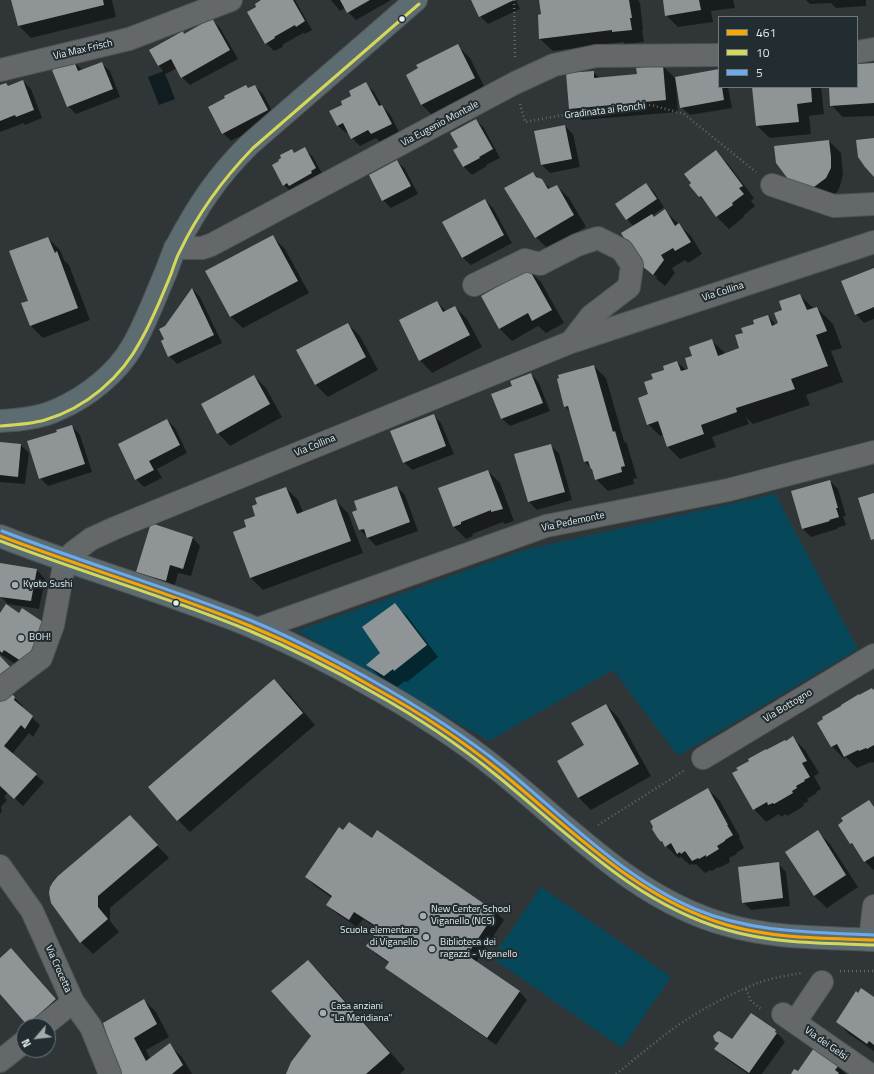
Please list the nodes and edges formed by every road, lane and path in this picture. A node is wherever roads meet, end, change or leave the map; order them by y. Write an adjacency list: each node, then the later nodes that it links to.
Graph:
1 (231, 0): 7 (street, Via Max Frisch)
2 (416, 0): 12 (main road)
3 (514, 0): 8 (path, Gradinata ai Ronchi)
4 (874, 49): 5 (street)
5 (858, 52)
6 (718, 55): 8 (street, Via Eugenio Montale)
7 (0, 70)
8 (515, 83): 9 (path, Gradinata ai Ronchi); 12 (street, Via Eugenio Montale)
9 (772, 185): 10 (street)
10 (874, 204)
11 (874, 242): 14 (street, Via Collina)
12 (176, 248): 15 (main road)
13 (474, 285): 14 (street)
14 (571, 342): 18 (street, Via Collina)
15 (0, 421)
16 (874, 452): 19 (street, Via Pedemonte)
17 (0, 536): 18 (main road)
18 (65, 560): 19 (main road); 21 (street)
19 (257, 629): 23 (main road)
20 (874, 655): 22 (street, Via Bottogno)
21 (0, 690)
22 (703, 758): 23 (path)
23 (579, 838): 26 (main road)
24 (0, 866): 31 (street, Via Crocetta)
25 (874, 906): 26 (street)
26 (872, 940)
27 (874, 971): 28 (path)
28 (822, 975): 29 (path); 37 (street, Via dei Gelsi)
29 (746, 989): 30 (path); 36 (path)
30 (751, 1001)
31 (73, 1002): 32 (street); 35 (street, Via Crocetta)
32 (53, 1018)
33 (16, 1048): 34 (street)
34 (0, 1061)
35 (110, 1074)
36 (616, 1074)
37 (869, 1074)

